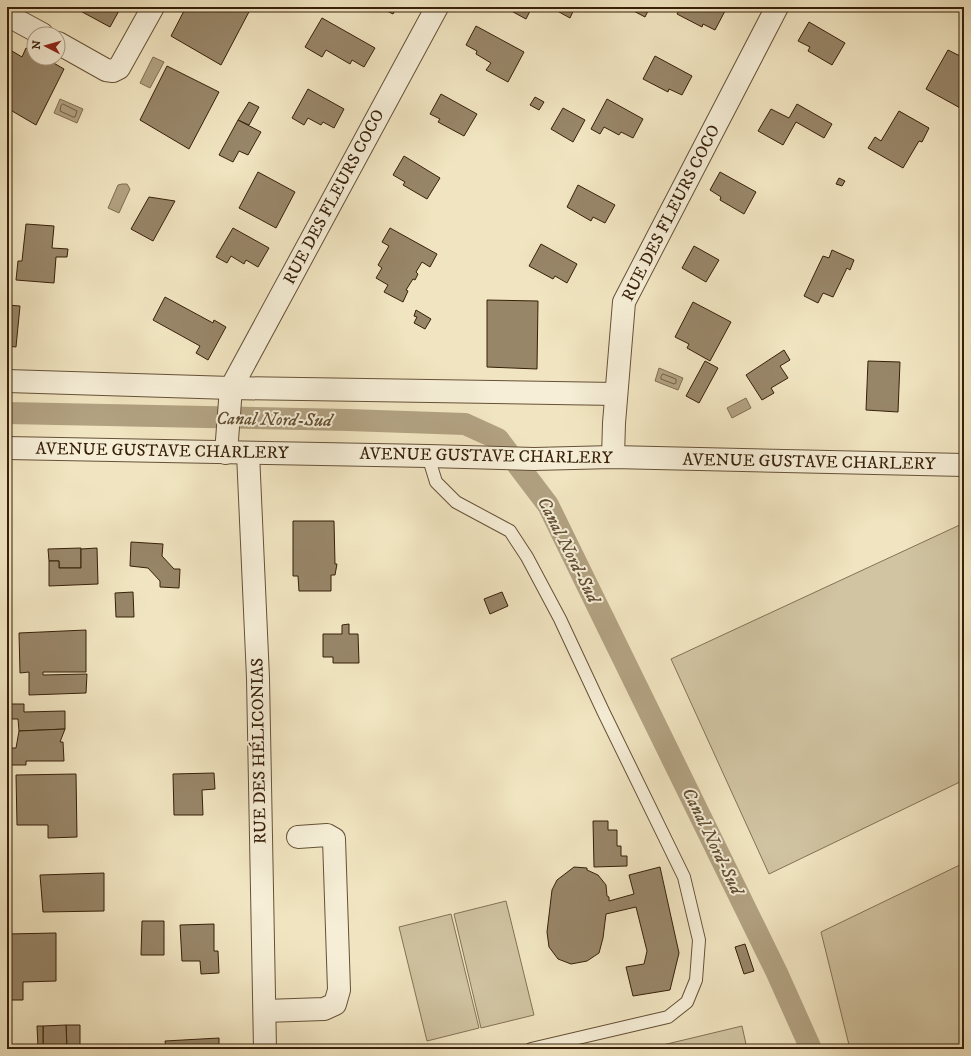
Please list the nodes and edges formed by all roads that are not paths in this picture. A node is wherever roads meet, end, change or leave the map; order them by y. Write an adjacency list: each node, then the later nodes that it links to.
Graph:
1 (153, 7): 6 (street)
2 (438, 7): 8 (street, RUE DES FLEURS COCO)
3 (777, 7): 9 (street, RUE DES FLEURS COCO)
4 (7, 15): 5 (street)
5 (27, 26)
6 (66, 48)
7 (7, 381): 8 (street)
8 (231, 392): 9 (street); 11 (street)
9 (616, 394): 12 (street, RUE DES FLEURS COCO)
10 (7, 448): 11 (street, AVENUE GUSTAVE CHARLERY)
11 (226, 448): 13 (street, AVENUE GUSTAVE CHARLERY)
12 (613, 451): 14 (street, AVENUE GUSTAVE CHARLERY); 15 (street, AVENUE GUSTAVE CHARLERY)
13 (248, 453): 14 (street, AVENUE GUSTAVE CHARLERY); 17 (street, RUE DES HÉLICONIAS)
14 (428, 456): 19 (lane)
15 (964, 465)
16 (298, 837): 17 (street)
17 (265, 1011): 18 (street, RUE DES HÉLICONIAS)
18 (266, 1049)
19 (531, 1049)

